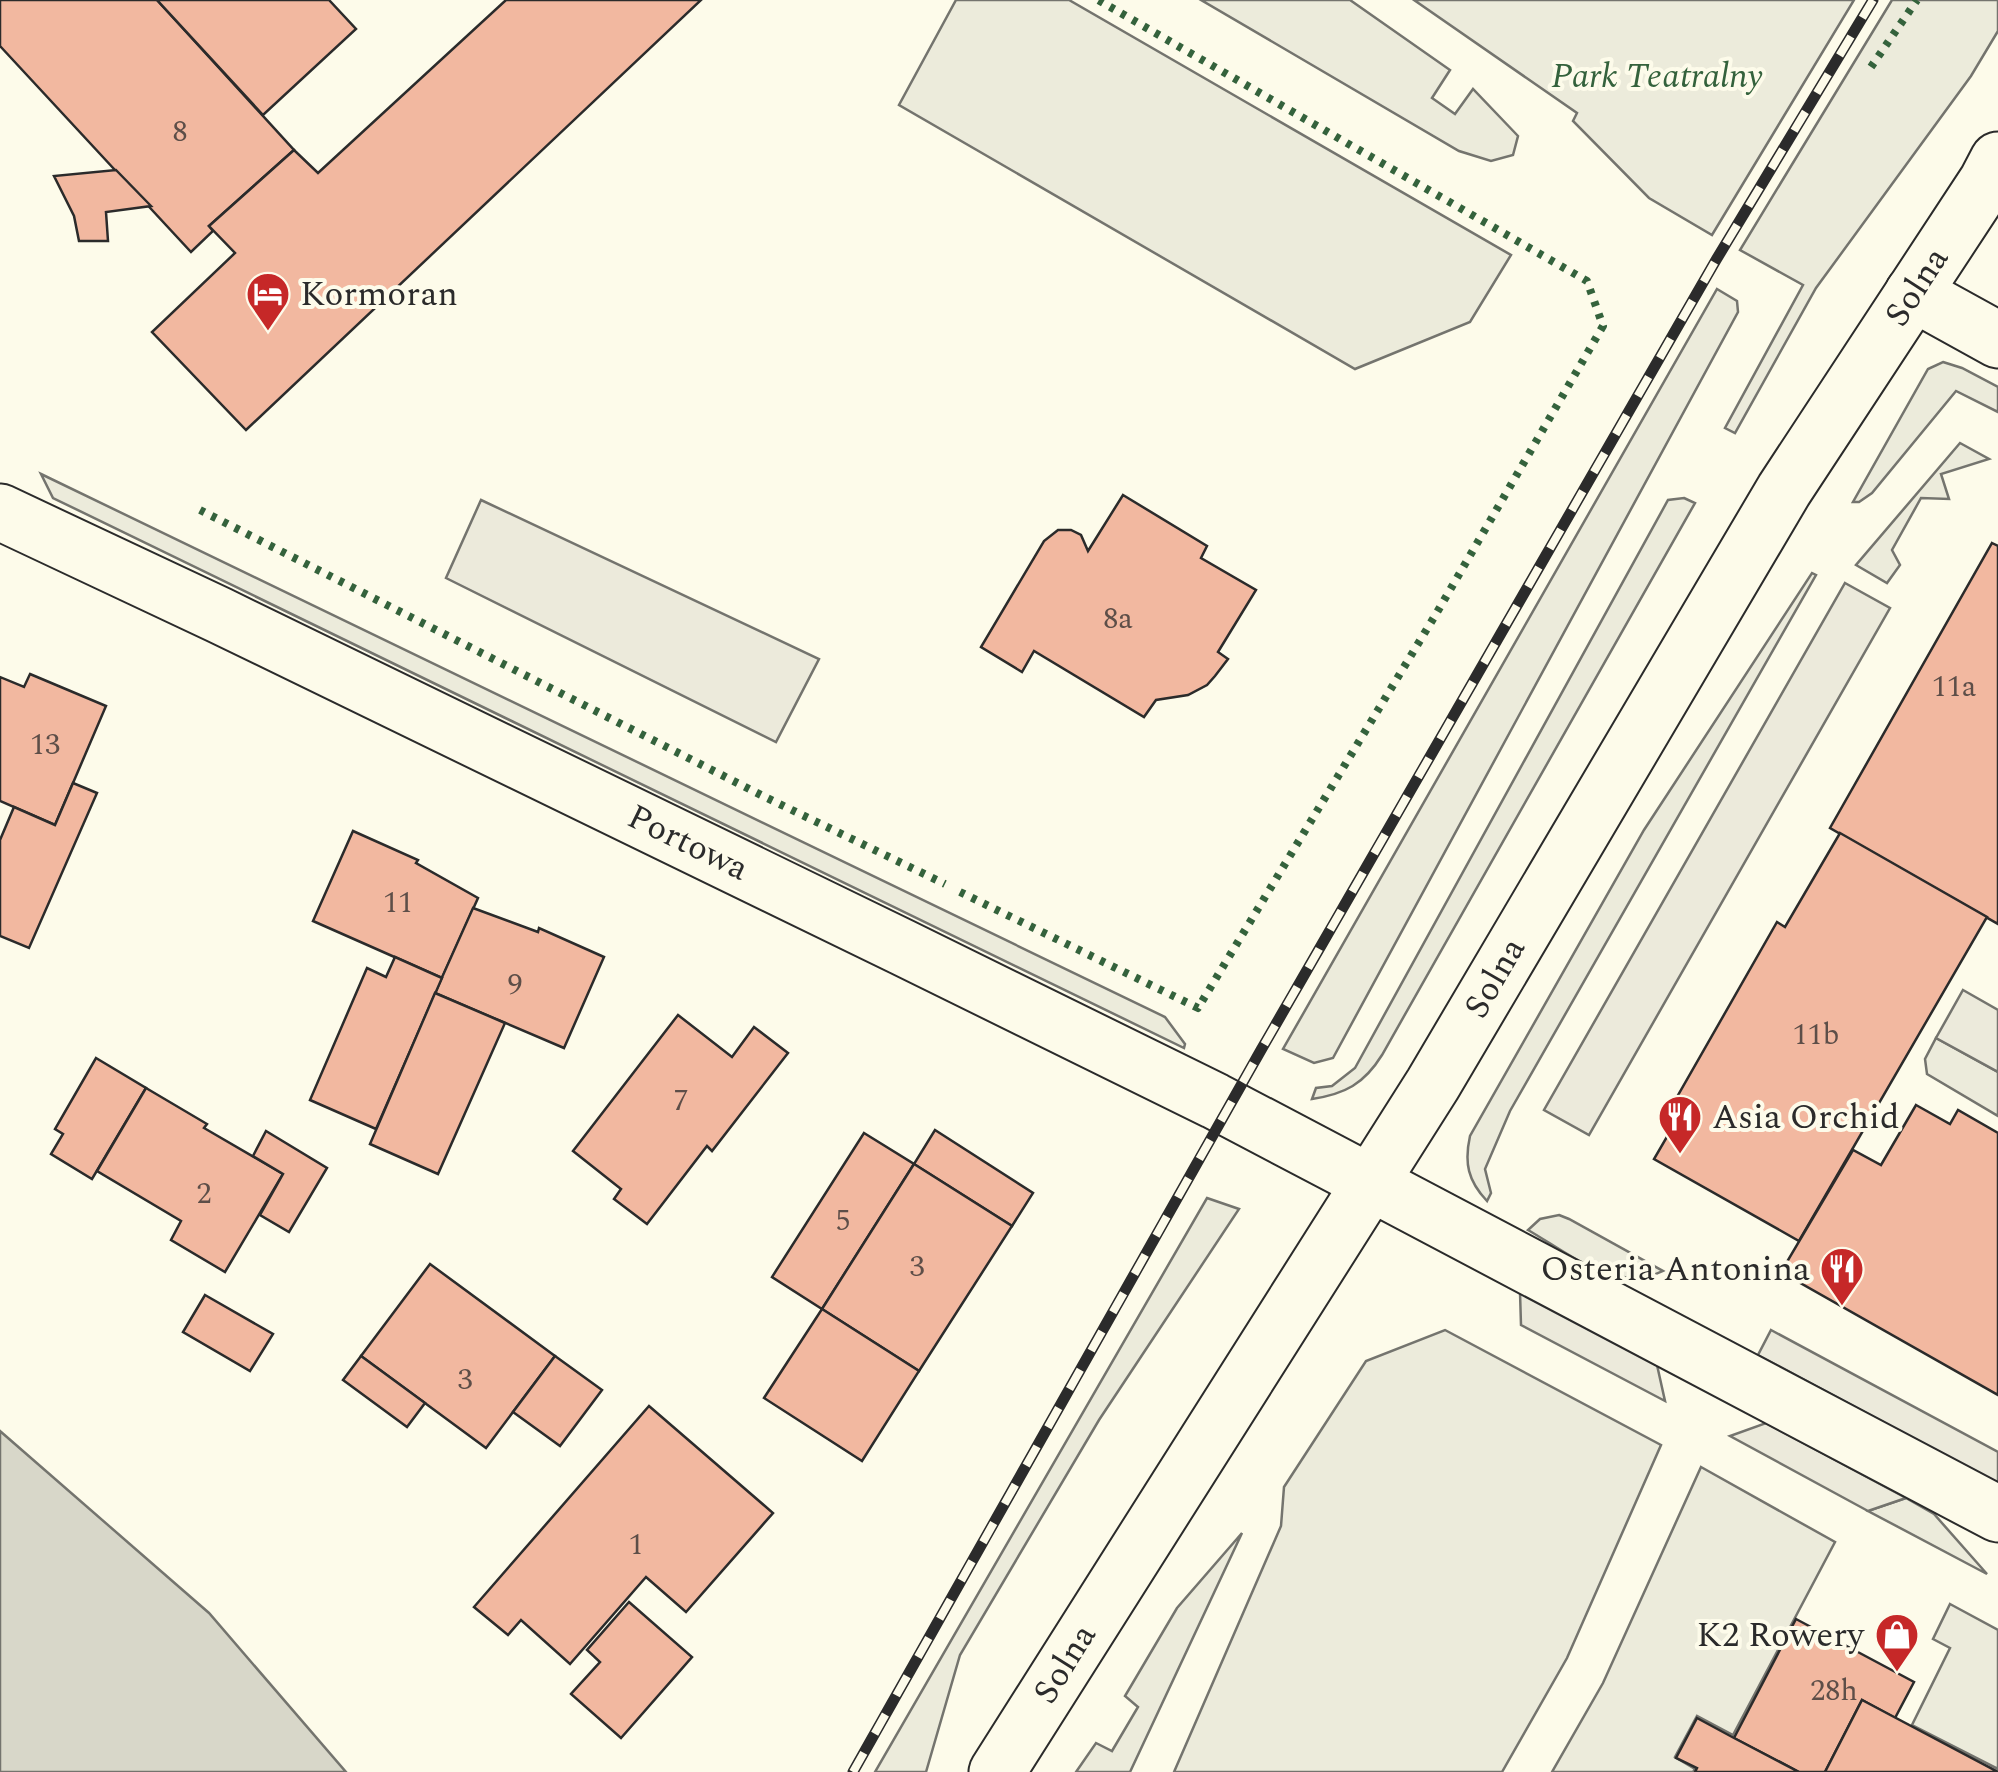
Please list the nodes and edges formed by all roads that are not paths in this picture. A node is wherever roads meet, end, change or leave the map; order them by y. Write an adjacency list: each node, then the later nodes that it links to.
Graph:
1 (1994, 172): 2 (street, Solna)
2 (1914, 293): 3 (street); 5 (street, Solna)
3 (1998, 340)
4 (0, 512): 5 (street, Portowa)
5 (1371, 1182): 6 (street, Portowa); 7 (street, Solna)
6 (1998, 1514)
7 (997, 1772)

